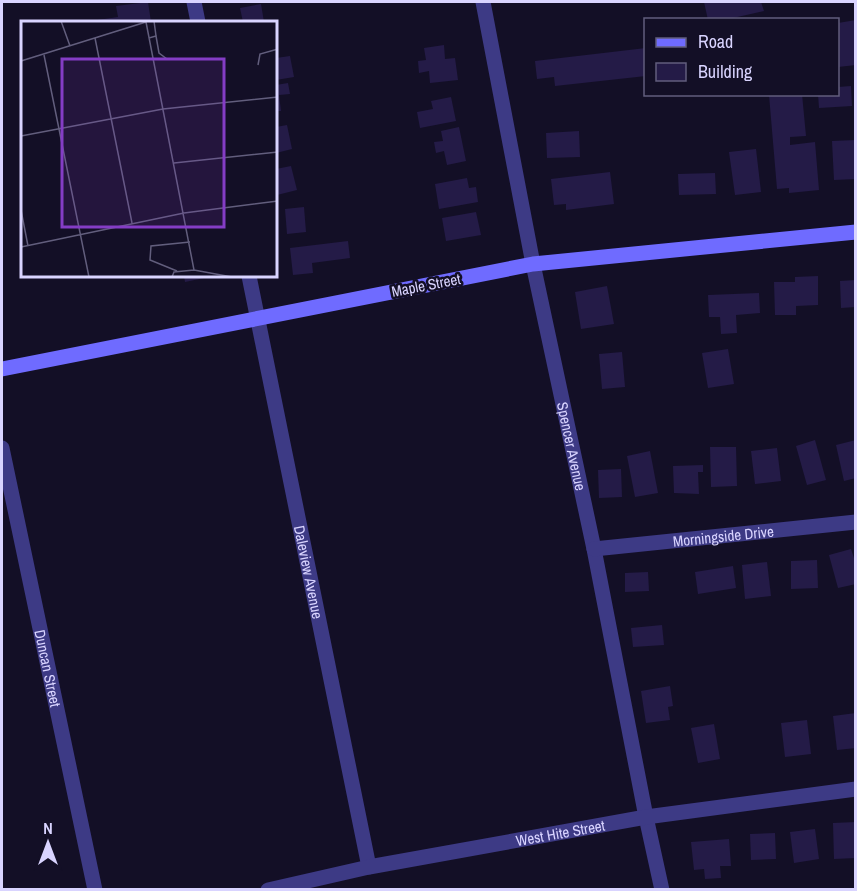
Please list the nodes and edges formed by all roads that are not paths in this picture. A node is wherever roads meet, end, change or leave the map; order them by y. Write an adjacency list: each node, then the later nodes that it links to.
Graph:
1 (194, 2): 3 (street)
2 (483, 2): 5 (street, Spencer Avenue)
3 (198, 21)
4 (855, 232): 5 (street, Maple Street)
5 (533, 264): 7 (street, Maple Street); 11 (street, Spencer Avenue)
6 (249, 278): 7 (street, Daleview Avenue)
7 (257, 318): 8 (street, Maple Street); 14 (street, Daleview Avenue)
8 (2, 369)
9 (2, 448): 15 (street, Duncan Street)
10 (855, 522): 11 (street, Morningside Drive)
11 (594, 549): 13 (street, Spencer Avenue)
12 (855, 789): 13 (street, West Hite Street)
13 (646, 817): 14 (street, West Hite Street); 17 (street, Spencer Avenue)
14 (369, 867): 16 (street, West Hite Street)
15 (95, 890)
16 (268, 890)
17 (662, 890)

